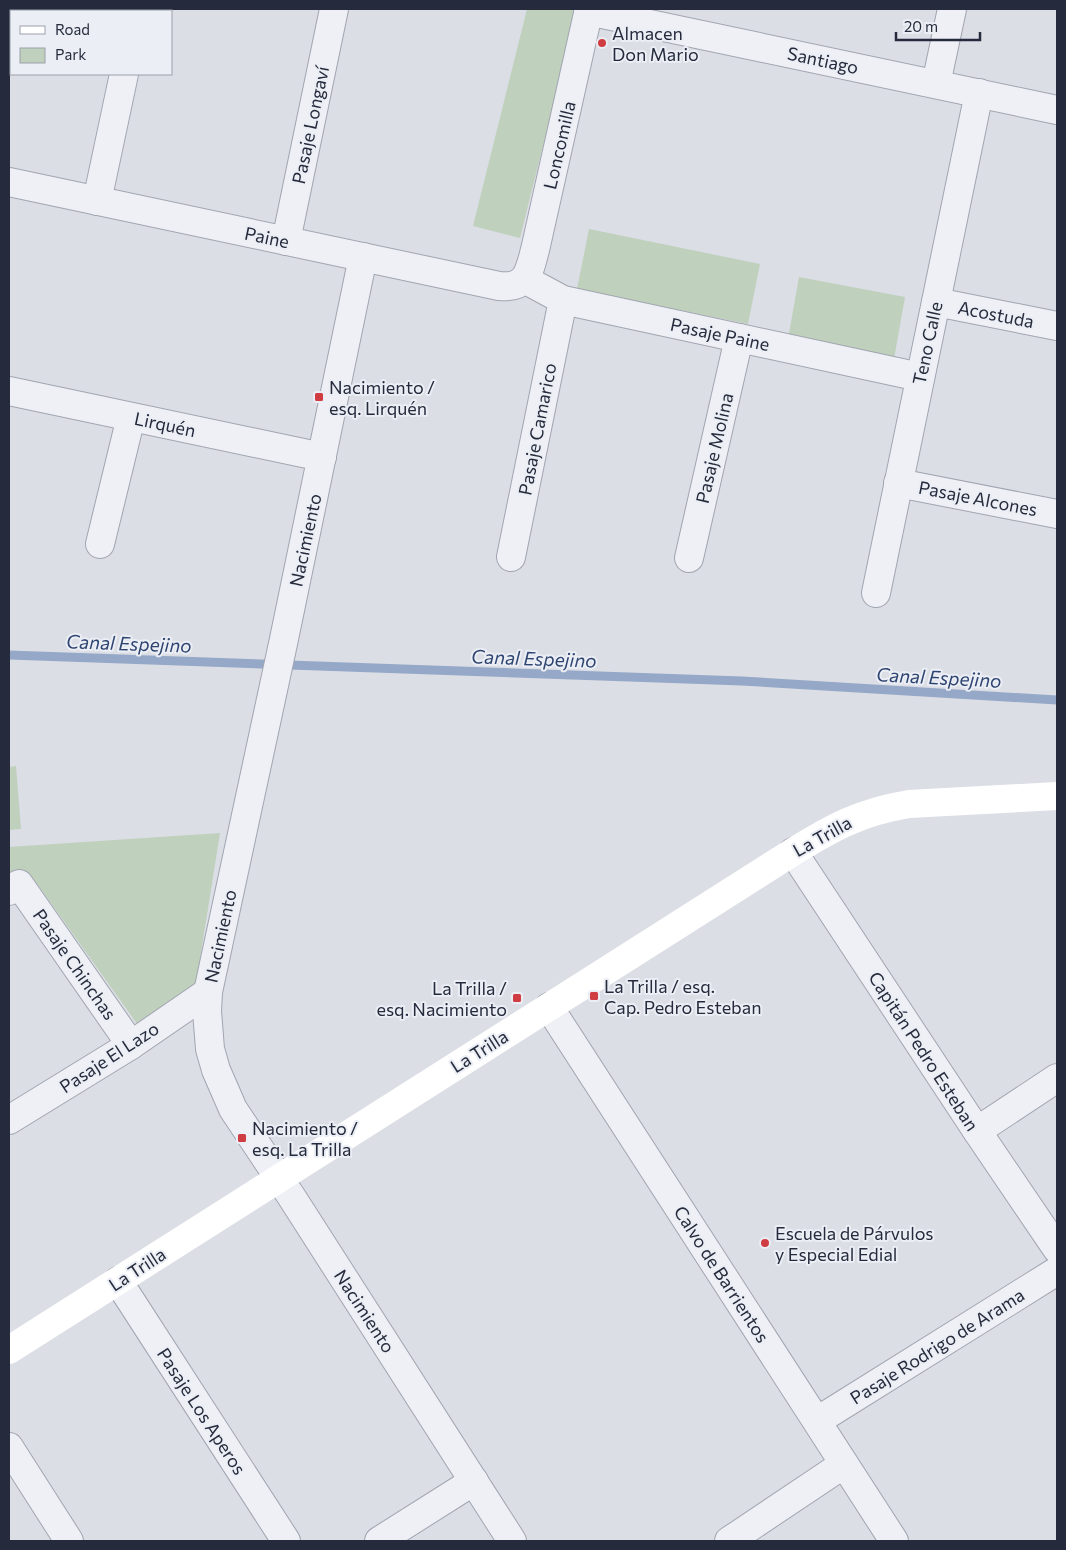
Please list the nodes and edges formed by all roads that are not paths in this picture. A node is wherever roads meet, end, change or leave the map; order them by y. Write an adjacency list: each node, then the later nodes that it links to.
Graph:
1 (334, 9): 10 (street, Pasaje Longaví)
2 (952, 9): 5 (street)
3 (589, 10): 5 (street, Santiago); 12 (street, Loncomilla)
4 (124, 75): 9 (street)
5 (936, 84): 6 (street, Santiago)
6 (979, 93): 7 (street, Santiago); 14 (street, Teno Calle)
7 (1057, 110)
8 (9, 182): 9 (street, Paine)
9 (97, 201): 10 (street, Paine)
10 (286, 241): 11 (street, Paine)
11 (363, 257): 12 (street, Paine); 20 (street, Nacimiento)
12 (524, 279): 13 (street, Pasaje Paine)
13 (563, 300): 16 (street, Pasaje Paine); 24 (street, Pasaje Camarico)
14 (936, 302): 15 (street, Acostuda); 17 (street, Teno Calle)
15 (1057, 326)
16 (739, 338): 17 (street, Pasaje Paine); 25 (street, Pasaje Molina)
17 (920, 378): 21 (street, Teno Calle)
18 (9, 391): 19 (street, Lirquén)
19 (131, 417): 20 (street, Lirquén); 23 (street)
20 (322, 457): 30 (street, Nacimiento)
21 (898, 483): 22 (street, Pasaje Alcones); 26 (street, Teno Calle)
22 (1057, 514)
23 (100, 544)
24 (511, 557)
25 (689, 558)
26 (876, 593)
27 (1057, 796): 28 (street, La Trilla)
28 (793, 852): 31 (street, La Trilla); 35 (street, Capitán Pedro Esteban)
29 (14, 887): 32 (street, Pasaje Chinchas)
30 (208, 992): 32 (street, Pasaje El Lazo); 36 (street, Nacimiento)
31 (549, 1007): 36 (street, La Trilla); 41 (street, Calvo de Barrientos)
32 (131, 1045): 34 (street, Pasaje El Lazo)
33 (1057, 1078): 35 (street)
34 (9, 1120)
35 (977, 1131): 37 (street, Capitán Pedro Esteban)
36 (279, 1177): 39 (street, La Trilla); 44 (street, Nacimiento)
37 (1057, 1249)
38 (1057, 1271): 41 (street, Pasaje Rodrigo de Arama)
39 (118, 1281): 40 (street, La Trilla); 46 (street, Pasaje Los Aperos)
40 (9, 1350)
41 (817, 1421): 43 (street, Calvo de Barrientos)
42 (9, 1447): 45 (street)
43 (844, 1464): 49 (street); 50 (street, Calvo de Barrientos)
44 (474, 1481): 47 (street); 48 (street, Nacimiento)
45 (69, 1541)
46 (286, 1541)
47 (379, 1541)
48 (512, 1541)
49 (728, 1541)
50 (894, 1541)

